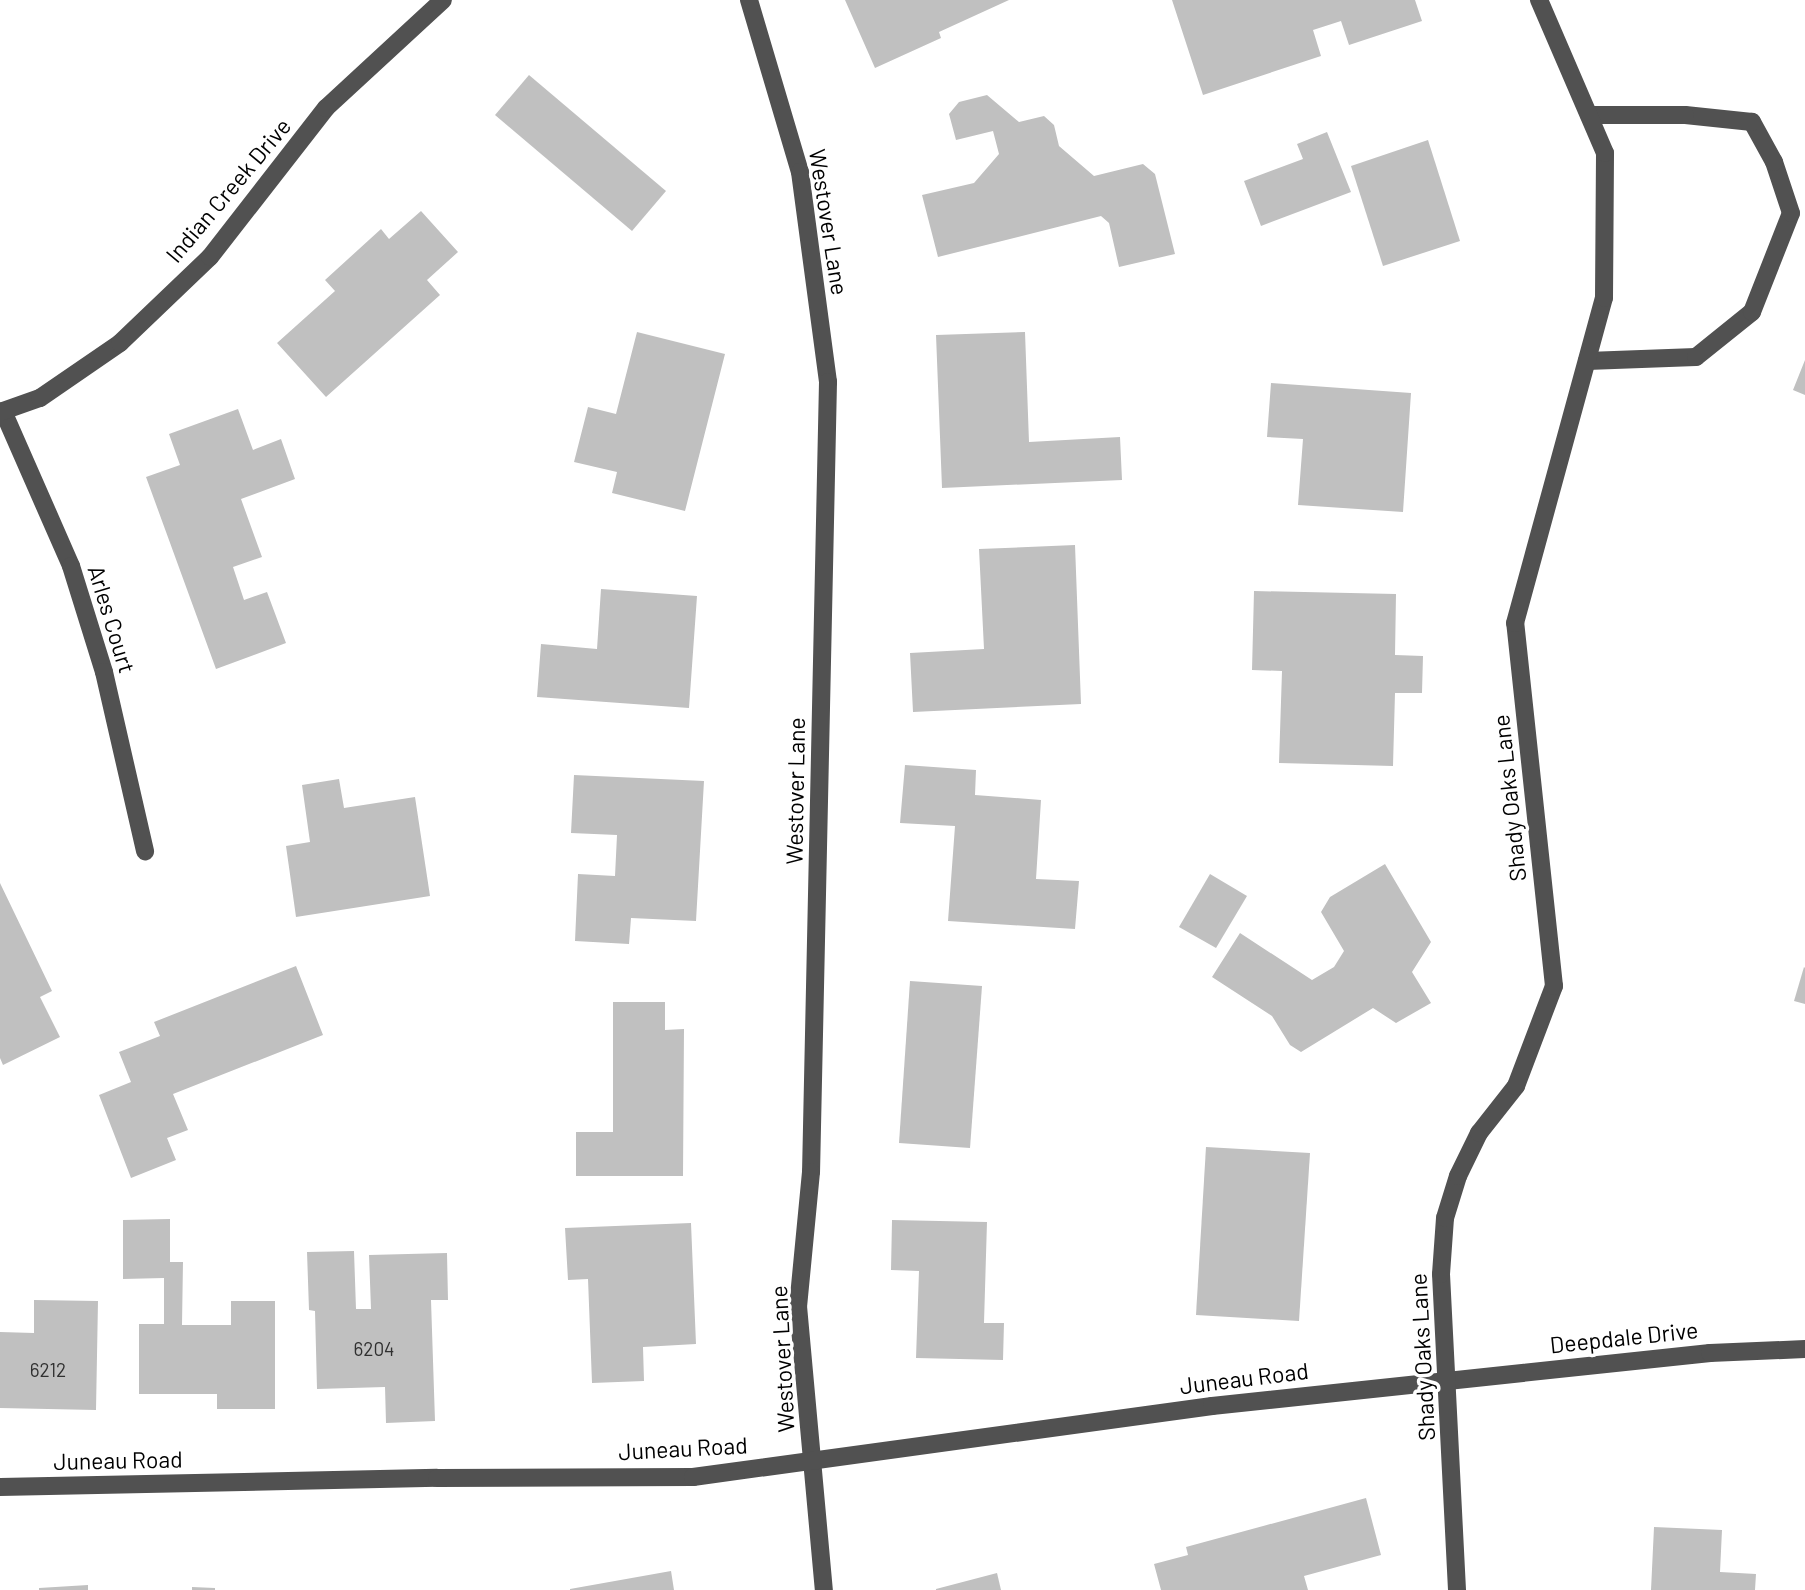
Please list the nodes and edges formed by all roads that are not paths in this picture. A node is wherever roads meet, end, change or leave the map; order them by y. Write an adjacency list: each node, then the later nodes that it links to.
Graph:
1 (443, 0): 6 (street, Indian Creek Drive)
2 (749, 0): 10 (street, Westover Lane)
3 (1539, 0): 4 (street, Shady Oaks Lane)
4 (1589, 115): 5 (street, Shady Oaks Lane); 5 (street)
5 (1587, 361): 9 (street, Shady Oaks Lane)
6 (1, 412): 7 (street, Arles Court)
7 (145, 850)
8 (1805, 1349): 9 (street, Deepdale Drive)
9 (1448, 1381): 10 (street, Juneau Road); 13 (street, Shady Oaks Lane)
10 (813, 1461): 11 (street, Juneau Road); 12 (street, Westover Lane)
11 (0, 1487)
12 (824, 1590)
13 (1457, 1590)

